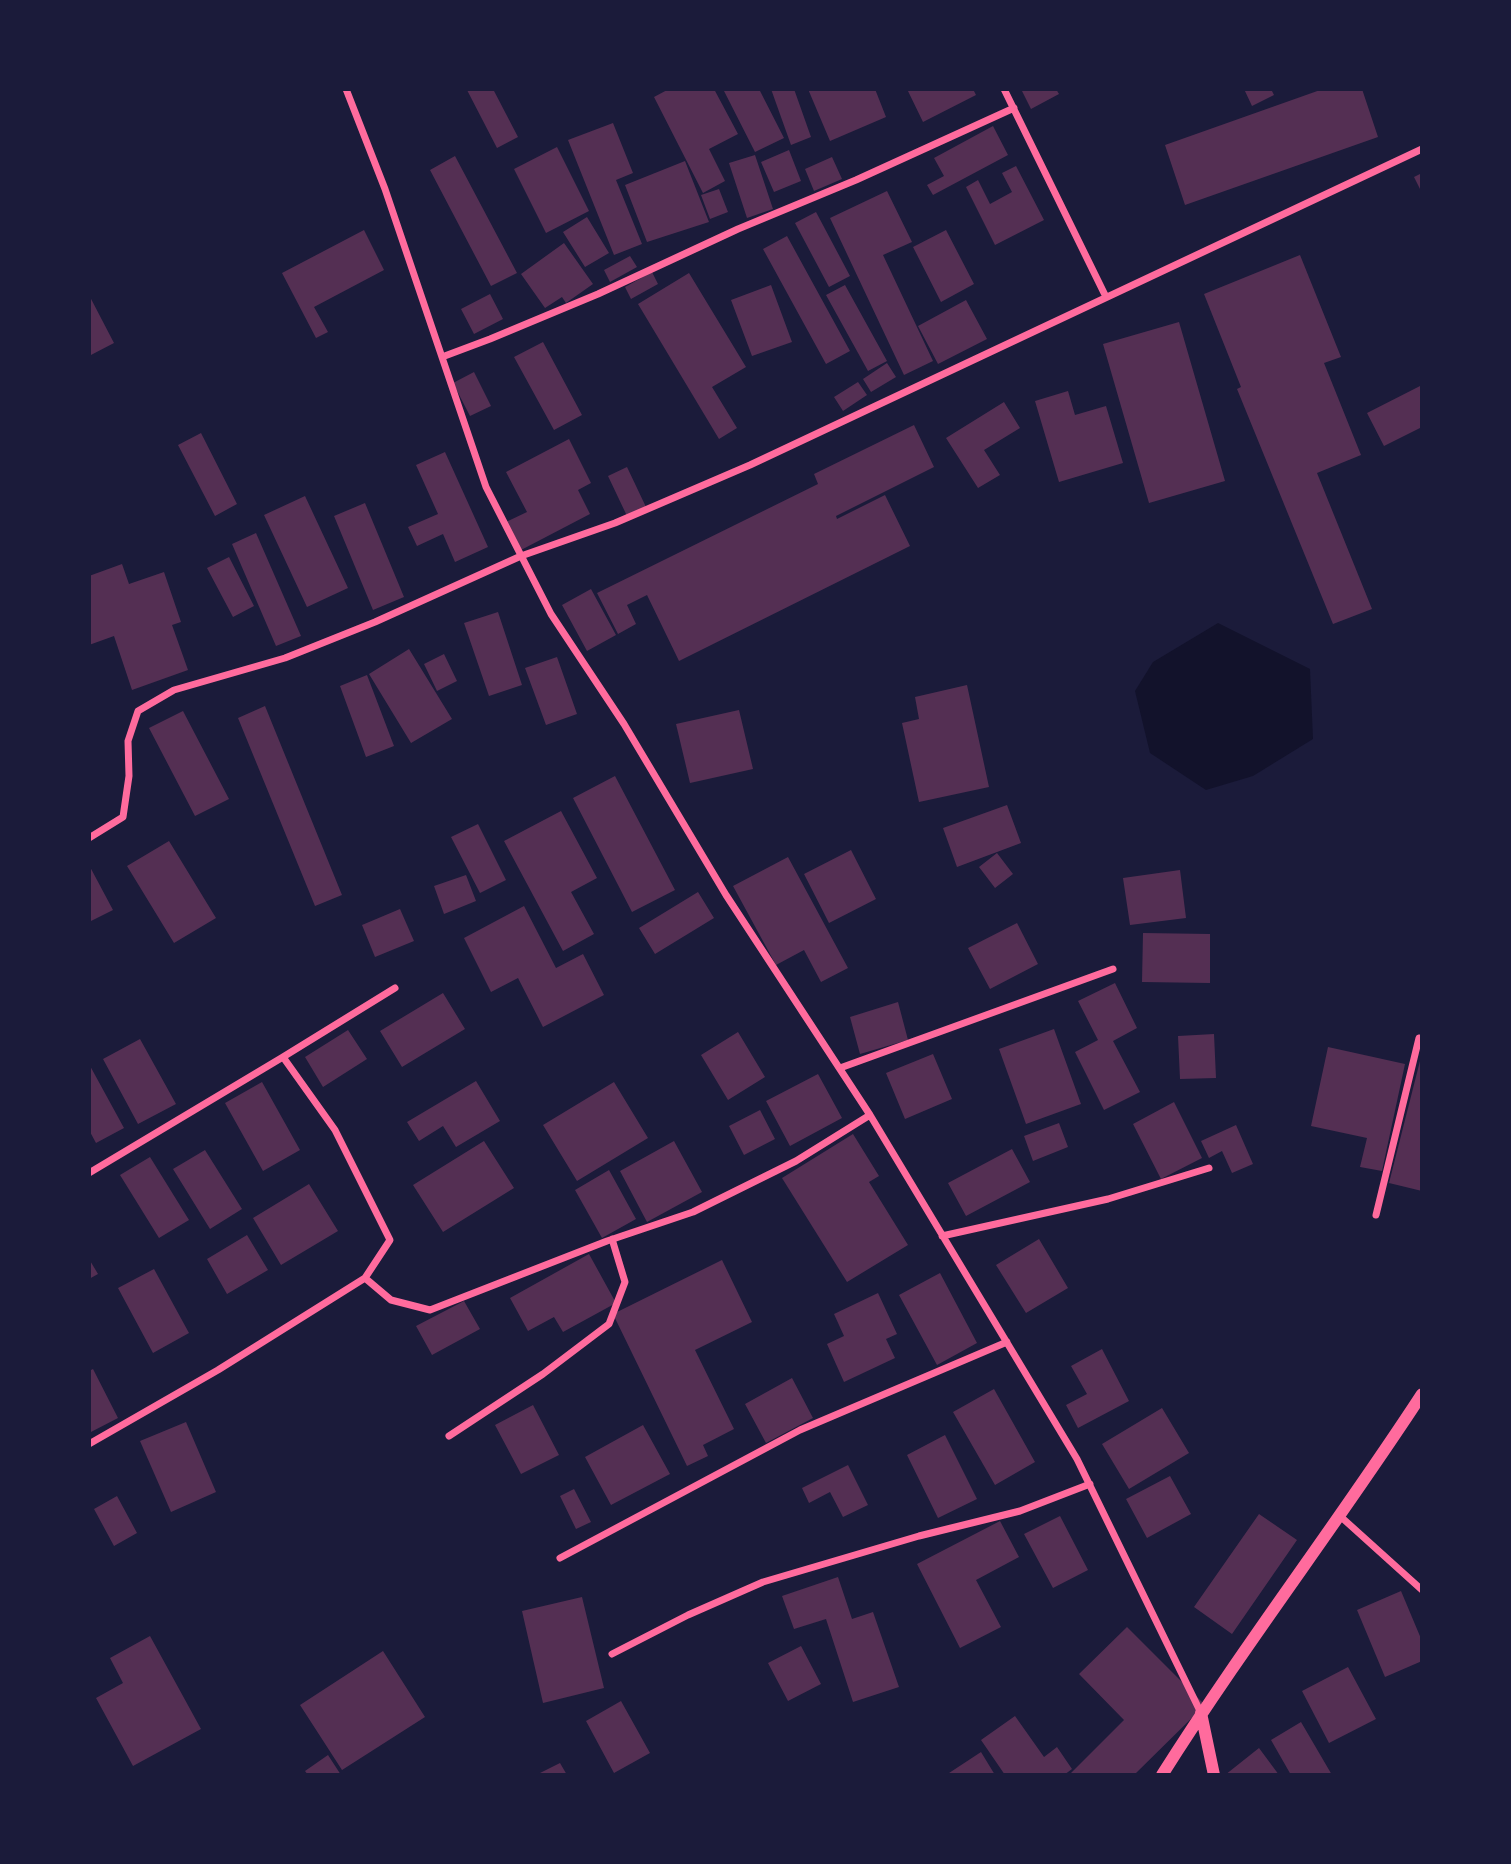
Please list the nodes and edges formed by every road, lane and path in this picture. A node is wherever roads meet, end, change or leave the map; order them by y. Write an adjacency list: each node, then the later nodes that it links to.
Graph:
1 (346, 89): 6 (street)
2 (1004, 89): 3 (street)
3 (1014, 108): 5 (street); 6 (street)
4 (1422, 149): 5 (street)
5 (1106, 297): 7 (street)
6 (442, 356): 7 (street)
7 (521, 556): 8 (street); 13 (street)
8 (89, 838)
9 (1113, 969): 13 (street)
10 (395, 988): 12 (street)
11 (1422, 1039): 17 (street)
12 (283, 1057): 16 (street); 20 (street)
13 (840, 1068): 14 (street)
14 (870, 1115): 18 (street); 19 (street)
15 (1209, 1168): 18 (street)
16 (89, 1174)
17 (1377, 1215)
18 (942, 1236): 21 (street)
19 (612, 1239): 20 (street); 23 (street)
20 (365, 1278): 24 (street)
21 (1007, 1342): 25 (street); 27 (street)
22 (1422, 1394): 26 (street)
23 (449, 1436)
24 (89, 1444)
25 (1090, 1485): 29 (street); 30 (street)
26 (1340, 1516): 28 (street); 30 (street)
27 (560, 1558)
28 (1422, 1590)
29 (612, 1654)
30 (1201, 1713): 31 (street); 32 (street)
31 (1162, 1775)
32 (1214, 1775)

